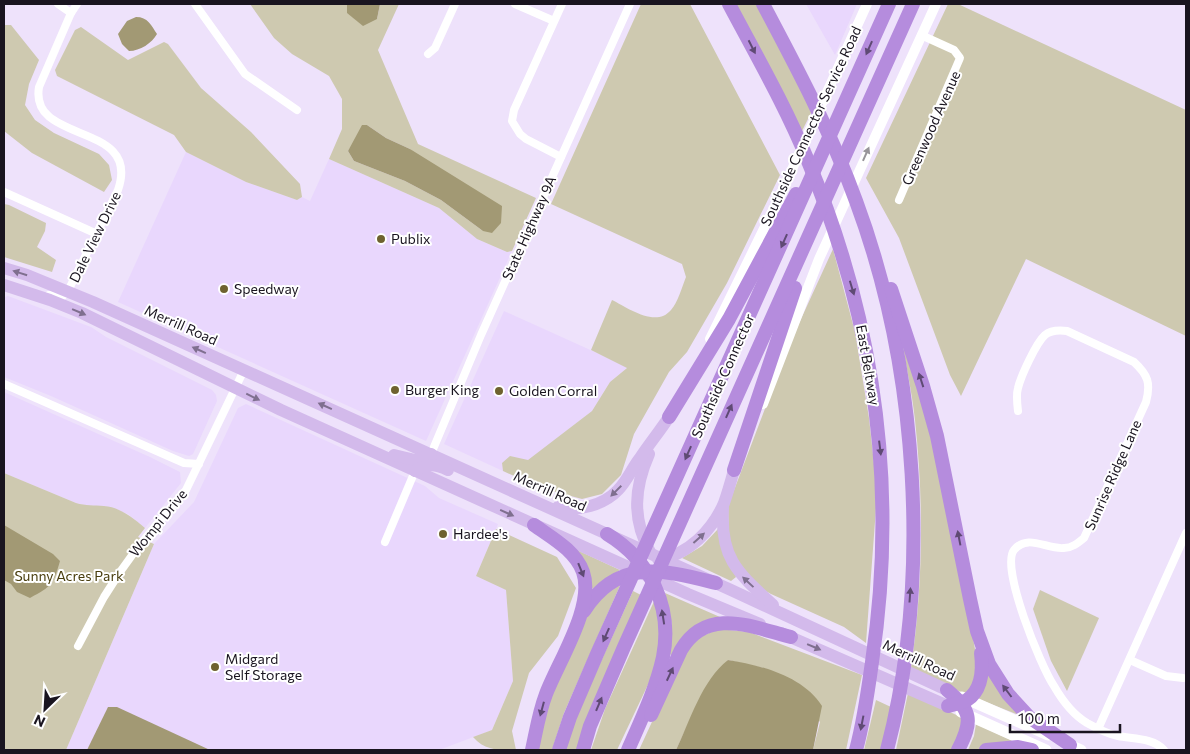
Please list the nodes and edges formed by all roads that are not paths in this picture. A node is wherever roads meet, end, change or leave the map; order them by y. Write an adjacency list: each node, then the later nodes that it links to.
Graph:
1 (58, 4): 14 (street)
2 (77, 4): 14 (street, Dale View Drive)
3 (195, 4): 18 (street)
4 (455, 4): 17 (street)
5 (515, 4): 15 (street)
6 (562, 4): 15 (street)
7 (630, 4): 20 (street, State Highway 9A)
8 (729, 4): 68 (highway, East Beltway, one-way to 68)
9 (763, 4): 23 (highway)
10 (866, 4): 34 (street, Southside Connector Service Road)
11 (889, 4): 19 (highway, Southside Connector, one-way to 19)
12 (914, 4): 25 (highway, Southside Connector)
13 (936, 4): 16 (street)
14 (71, 13): 24 (street, Dale View Drive)
15 (554, 21): 20 (street)
16 (921, 35): 22 (street, Greenwood Avenue); 39 (street, one-way to 16)
17 (428, 54)
18 (297, 110)
19 (839, 117): 34 (highway); 63 (highway, Southside Connector, one-way to 63)
20 (561, 157): 37 (street, State Highway 9A)
21 (4, 192): 24 (street)
22 (899, 200)
23 (864, 221): 51 (highway, one-way to 23); 69 (highway, one-way to 23)
24 (97, 234): 29 (street, Dale View Drive)
25 (804, 248): 39 (highway); 64 (highway, Southside Connector, one-way to 25)
26 (4, 268): 29 (main road, Merrill Road, one-way to 26)
27 (4, 285): 28 (main road)
28 (17, 289): 29 (street, Dale View Drive); 32 (main road, one-way to 32)
29 (68, 291): 30 (main road, Merrill Road, one-way to 29)
30 (244, 370): 32 (street, Wompi Drive); 37 (main road, Merrill Road, one-way to 30)
31 (4, 384): 38 (street)
32 (235, 388): 35 (main road, one-way to 35); 38 (street, Wompi Drive)
33 (1018, 411): 60 (street, Sunrise Ridge Lane)
34 (669, 417): 36 (main road)
35 (330, 433): 37 (main road); 40 (main road)
36 (656, 438): 41 (main road, one-way to 41); 47 (main road)
37 (431, 454): 41 (main road, Merrill Road)
38 (199, 464): 53 (street, Wompi Drive)
39 (734, 470): 42 (main road)
40 (415, 471): 43 (main road, one-way to 43); 45 (main road); 46 (street)
41 (534, 500): 45 (main road, Merrill Road)
42 (724, 503): 47 (main road, one-way to 42); 49 (main road, one-way to 42)
43 (534, 525): 47 (main road); 50 (highway, one-way to 50)
44 (1186, 533): 55 (street)
45 (608, 534): 47 (highway)
46 (385, 542)
47 (650, 565): 48 (highway); 50 (highway); 52 (main road); 54 (highway, one-way to 47)
48 (716, 583): 49 (main road, Merrill Road)
49 (784, 614): 57 (main road, Merrill Road)
50 (580, 615): 62 (highway, one-way to 62)
51 (977, 631): 58 (highway); 61 (highway, one-way to 51)
52 (791, 637): 58 (main road, one-way to 58); 67 (highway, one-way to 52)
53 (78, 646)
54 (662, 658): 65 (highway); 66 (highway)
55 (1130, 660): 56 (street); 60 (street)
56 (1183, 678)
57 (947, 690): 58 (highway)
58 (959, 703): 59 (highway); 61 (main road)
59 (968, 715): 70 (highway); 73 (main road)
60 (1098, 729): 74 (street, Sunrise Ridge Lane)
61 (1076, 748)
62 (532, 750)
63 (558, 750)
64 (584, 750)
65 (622, 750)
66 (628, 750)
67 (636, 750)
68 (856, 750)
69 (887, 750)
70 (958, 750)
71 (986, 750): 72 (highway)
72 (1032, 750)
73 (1046, 750)
74 (1164, 750)

